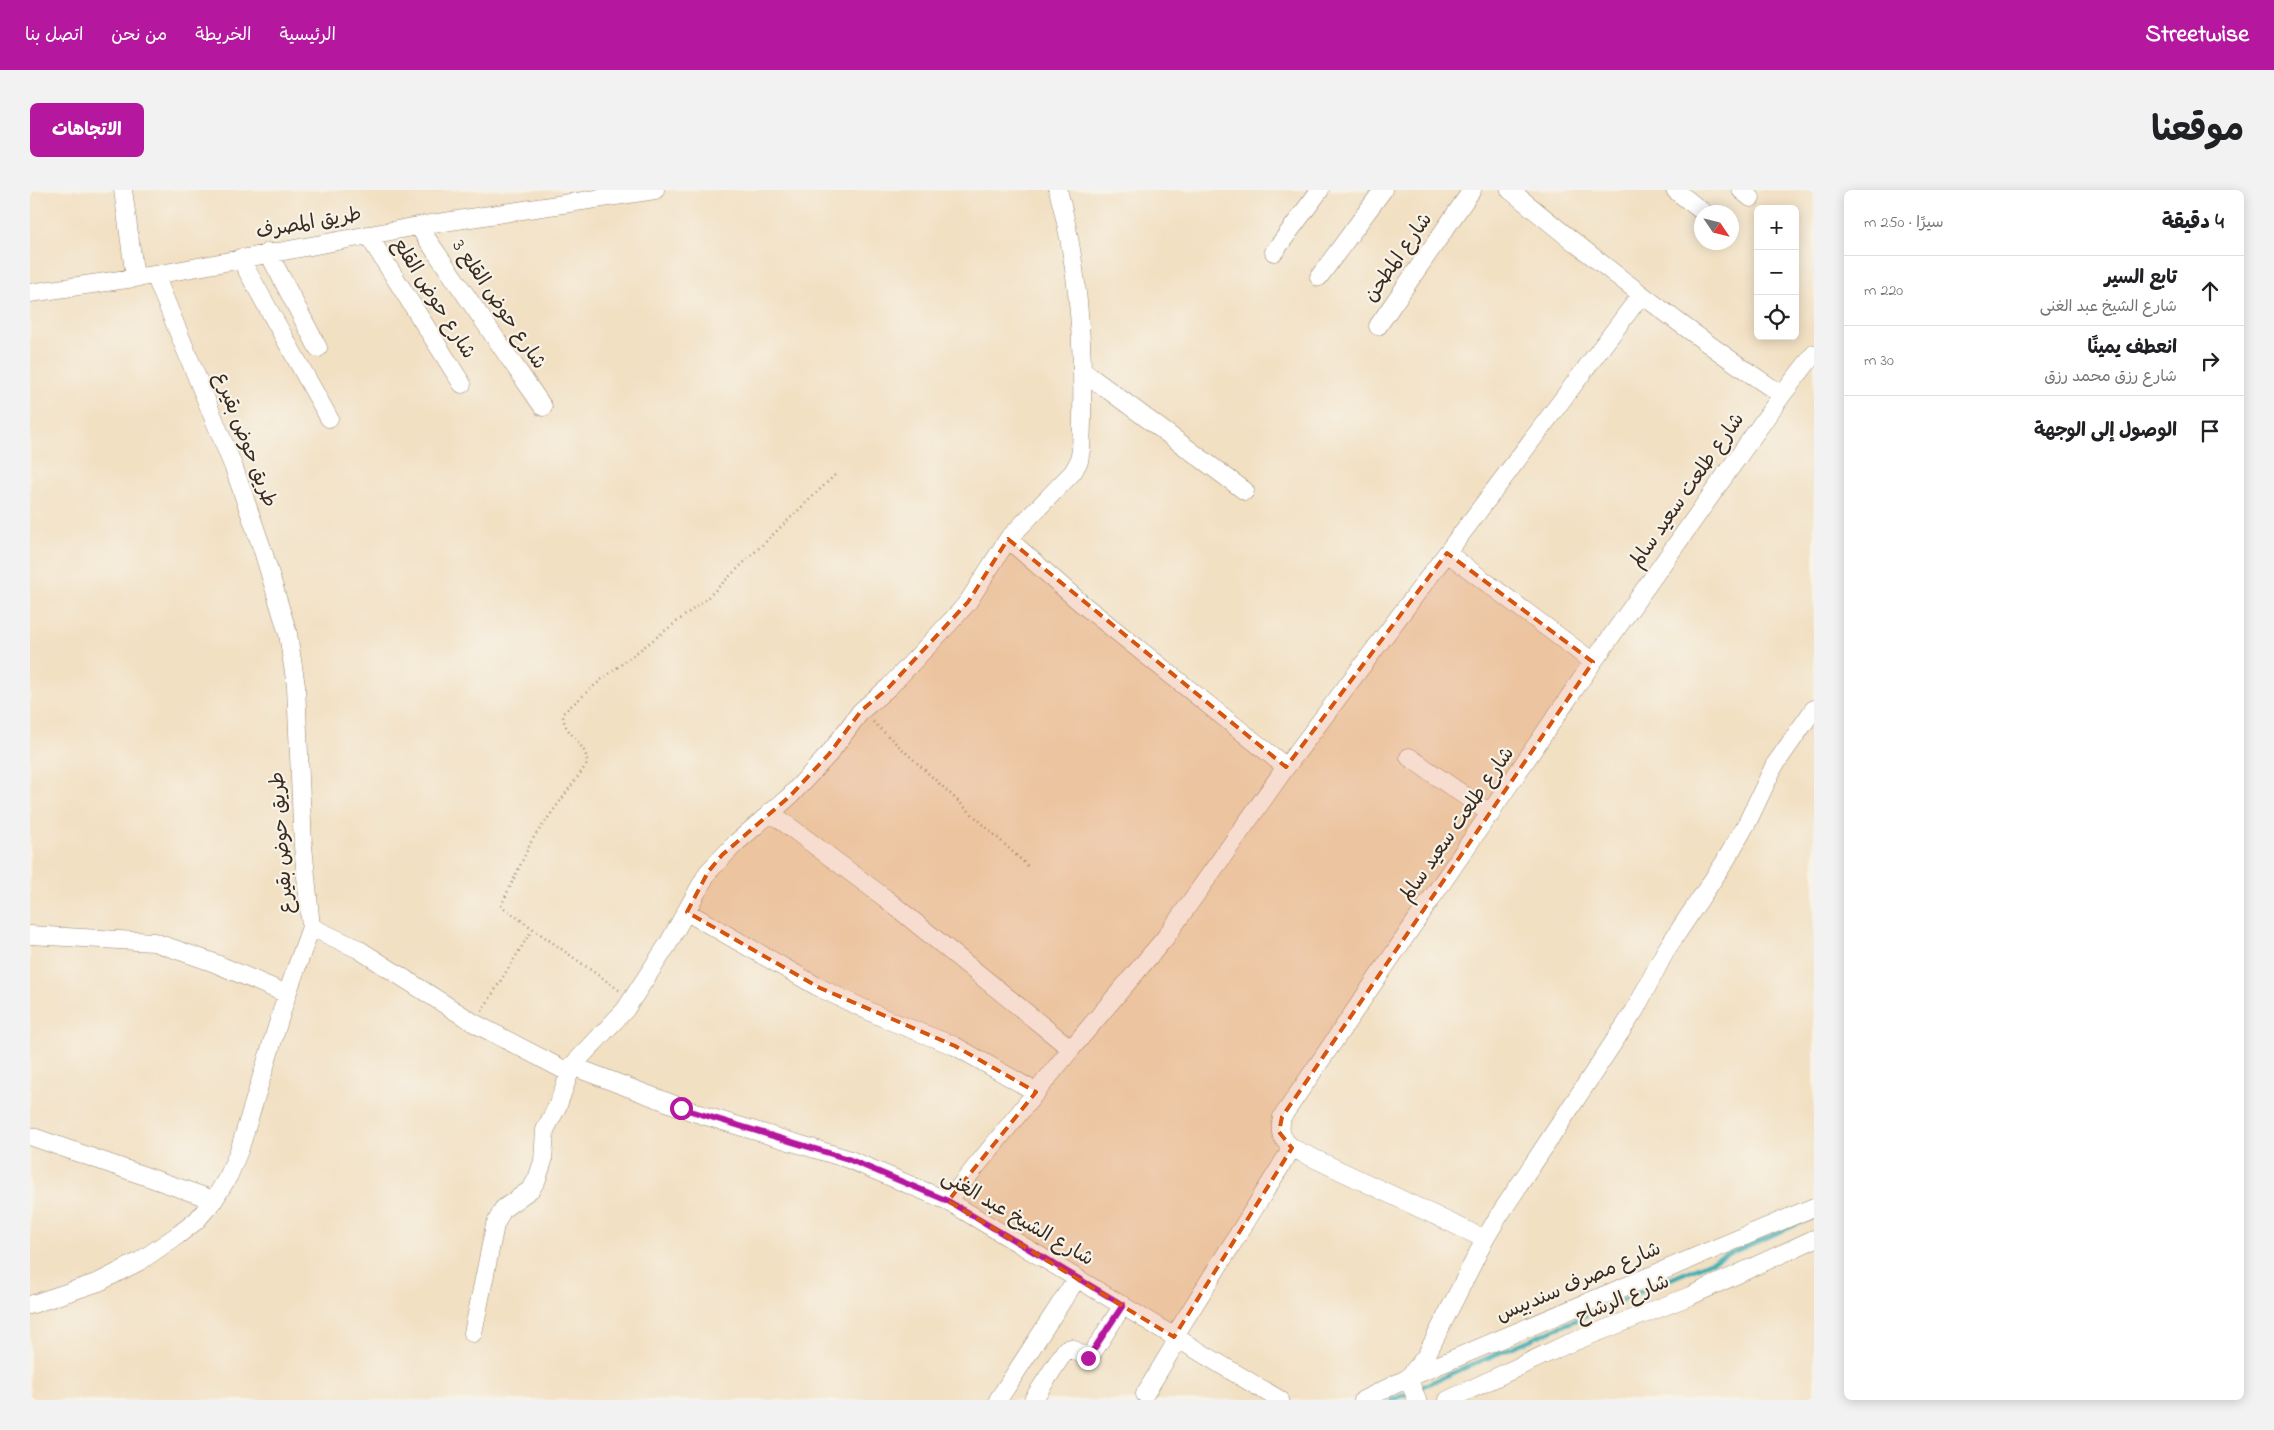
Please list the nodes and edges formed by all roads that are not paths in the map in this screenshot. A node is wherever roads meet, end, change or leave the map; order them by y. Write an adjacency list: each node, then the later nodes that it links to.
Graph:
1 (123, 190): 16 (street)
2 (655, 190): 10 (street, طريق المصرف)
3 (1058, 190): 24 (street)
4 (1320, 190): 13 (street)
5 (1383, 190): 17 (street)
6 (1472, 190): 21 (street, شارع المطحن)
7 (1510, 190): 19 (street)
8 (1675, 190): 9 (street)
9 (1694, 205)
10 (418, 226): 11 (street, طريق المصرف); 27 (street, شارع حوض القلع 3)
11 (368, 236): 12 (street, طريق المصرف); 25 (street, شارع حوض القلع)
12 (268, 252): 14 (street, طريق المصرف); 22 (street)
13 (1274, 252)
14 (240, 258): 15 (street, طريق المصرف); 28 (street)
15 (155, 275): 16 (street, طريق المصرف); 39 (street, طريق حوض بقيرع)
16 (135, 278): 18 (street, طريق المصرف)
17 (1319, 278)
18 (36, 293): 20 (street)
19 (1641, 295): 26 (street); 31 (street)
20 (30, 309)
21 (1378, 326)
22 (318, 348)
23 (1814, 354): 26 (street, شارع طلعت سعيد سالم)
24 (1084, 372): 29 (street); 30 (street)
25 (462, 384)
26 (1782, 394): 32 (street, شارع طلعت سعيد سالم)
27 (543, 407)
28 (330, 418)
29 (1245, 491)
30 (1008, 540): 35 (street); 36 (street)
31 (1446, 553): 32 (street); 35 (street)
32 (1593, 662): 37 (street, شارع طلعت سعيد سالم)
33 (1814, 709): 50 (street)
34 (1409, 756): 37 (street)
35 (1286, 767): 42 (street)
36 (770, 812): 38 (street); 42 (street)
37 (1490, 814): 46 (street, شارع طلعت سعيد سالم)
38 (687, 912): 43 (street); 44 (street)
39 (311, 927): 41 (street, طريق حوض بقيرع); 43 (street, شارع الشيخ عبد الغنى)
40 (30, 935): 41 (street)
41 (287, 994): 47 (street, طريق حوض بقيرع)
42 (1071, 1049): 44 (street)
43 (572, 1066): 48 (street, شارع الشيخ عبد الغنى); 55 (street)
44 (1036, 1092): 48 (street)
45 (30, 1136): 47 (street)
46 (1292, 1148): 50 (street); 56 (street)
47 (214, 1200): 53 (street, طريق حوض بقيرع)
48 (948, 1201): 52 (street, شارع الشيخ عبد الغنى)
49 (1814, 1207): 57 (street, شارع مصرف سندبيس)
50 (1485, 1239): 57 (street)
51 (1814, 1239): 64 (street, شارع الرشاح)
52 (1077, 1278): 54 (street, شارع الشيخ عبد الغنى); 59 (street)
53 (30, 1305)
54 (1123, 1305): 56 (street, شارع الشيخ عبد الغنى); 60 (street)
55 (472, 1334)
56 (1176, 1338): 58 (street); 61 (street, شارع الشيخ عبد الغنى)
57 (1408, 1378): 62 (street, شارع مصرف سندبيس); 63 (street)
58 (1145, 1394)
59 (998, 1400)
60 (1033, 1400)
61 (1280, 1400)
62 (1362, 1400)
63 (1417, 1400)
64 (1448, 1400)

